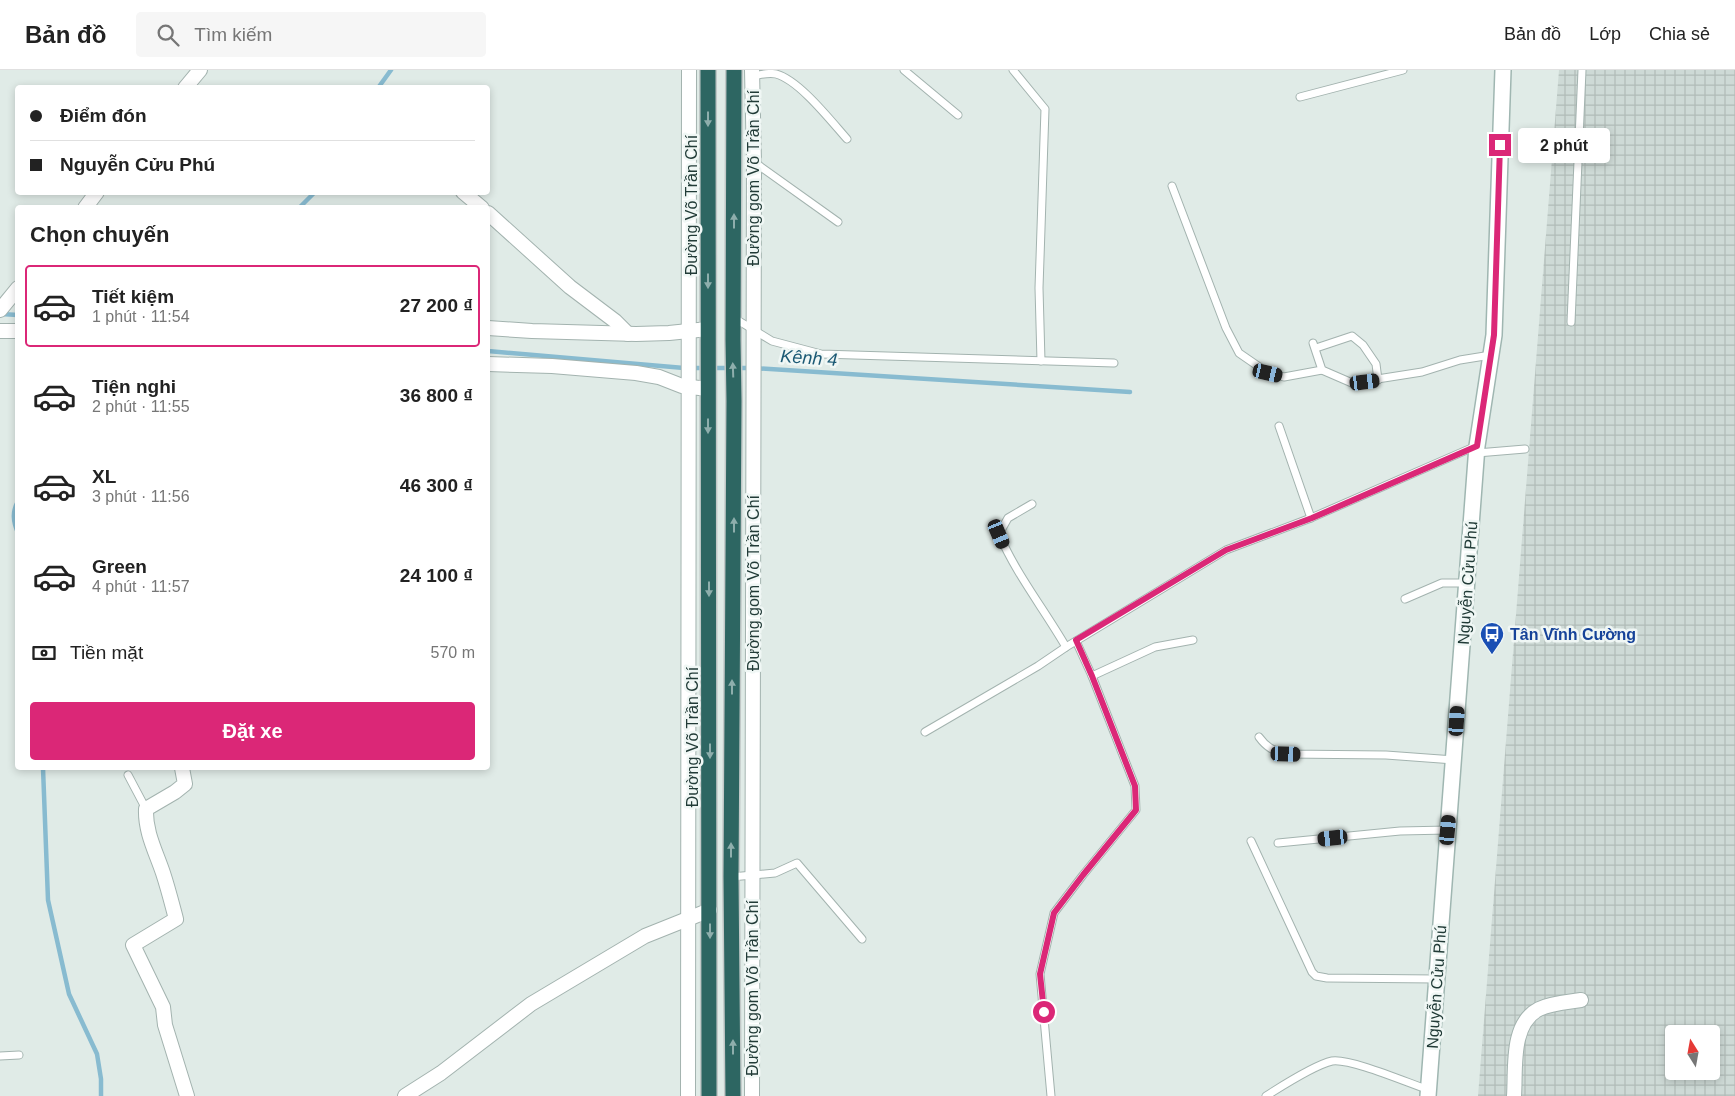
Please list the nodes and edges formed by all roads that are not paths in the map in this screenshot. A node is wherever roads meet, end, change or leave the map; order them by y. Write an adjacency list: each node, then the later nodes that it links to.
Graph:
1 (200, 70): 11 (street)
2 (690, 70): 28 (street)
3 (708, 70): 31 (highway, Đường Võ Trần Chí, one-way to 31)
4 (734, 70): 23 (highway, one-way to 4)
5 (904, 70): 13 (lane)
6 (1013, 70): 33 (lane)
7 (1403, 70): 12 (lane)
8 (1504, 70): 32 (main road, Nguyễn Cửu Phú)
9 (1582, 70): 24 (lane)
10 (752, 73): 14 (lane); 15 (street, Đường gom Võ Trần Chí)
11 (188, 85)
12 (1300, 97)
13 (958, 115)
14 (847, 139)
15 (754, 162): 20 (lane); 27 (street, Đường gom Võ Trần Chí)
16 (1172, 186): 36 (lane)
17 (467, 195): 18 (street)
18 (478, 205)
19 (490, 215): 30 (street)
20 (838, 222)
21 (15, 291): 22 (street)
22 (3, 304)
23 (734, 318): 27 (lane); 61 (highway, one-way to 23)
24 (1571, 322)
25 (490, 328): 30 (street)
26 (15, 330): 29 (street)
27 (753, 330): 33 (lane); 60 (street, Đường gom Võ Trần Chí)
28 (689, 331): 30 (street); 31 (street); 39 (street)
29 (0, 332)
30 (628, 334)
31 (708, 335): 38 (highway, Đường Võ Trần Chí)
32 (1492, 355): 37 (lane); 41 (main road, Nguyễn Cửu Phú)
33 (1041, 361): 34 (lane)
34 (1114, 362)
35 (490, 364): 39 (street)
36 (1322, 370): 37 (lane); 37 (lane)
37 (1378, 380)
38 (708, 383): 39 (street); 62 (highway, Đường Võ Trần Chí, one-way to 62)
39 (689, 387): 63 (street)
40 (1279, 426): 44 (lane)
41 (1477, 449): 42 (lane); 44 (lane); 45 (main road, Nguyễn Cửu Phú)
42 (1526, 449)
43 (1032, 504): 49 (lane)
44 (1312, 518): 47 (lane)
45 (1468, 583): 46 (lane); 53 (main road, Nguyễn Cửu Phú)
46 (1405, 599)
47 (1076, 640): 49 (lane); 50 (lane)
48 (1193, 640): 50 (lane)
49 (1066, 647): 51 (lane)
50 (1092, 676): 76 (lane)
51 (925, 732)
52 (1259, 737): 53 (lane)
53 (1454, 760): 57 (main road, Nguyễn Cửu Phú)
54 (182, 770): 56 (street)
55 (128, 775): 56 (lane)
56 (146, 809): 70 (street)
57 (1448, 830): 59 (lane); 65 (main road, Nguyễn Cửu Phú)
58 (1251, 840): 65 (lane)
59 (1278, 843)
60 (752, 875): 61 (lane); 64 (lane); 75 (street, Đường gom Võ Trần Chí)
61 (731, 877): 74 (highway, one-way to 61)
62 (710, 910): 63 (street); 73 (highway, Đường Võ Trần Chí, one-way to 73)
63 (688, 919): 71 (street); 72 (street)
64 (862, 939)
65 (1436, 979): 69 (main road, Nguyễn Cửu Phú)
66 (1581, 1000): 78 (street)
67 (19, 1055): 68 (lane)
68 (0, 1056)
69 (1428, 1093): 77 (lane)
70 (187, 1096)
71 (406, 1096)
72 (688, 1096)
73 (709, 1096)
74 (733, 1096)
75 (752, 1096)
76 (1051, 1096)
77 (1266, 1096)
78 (1514, 1096)

